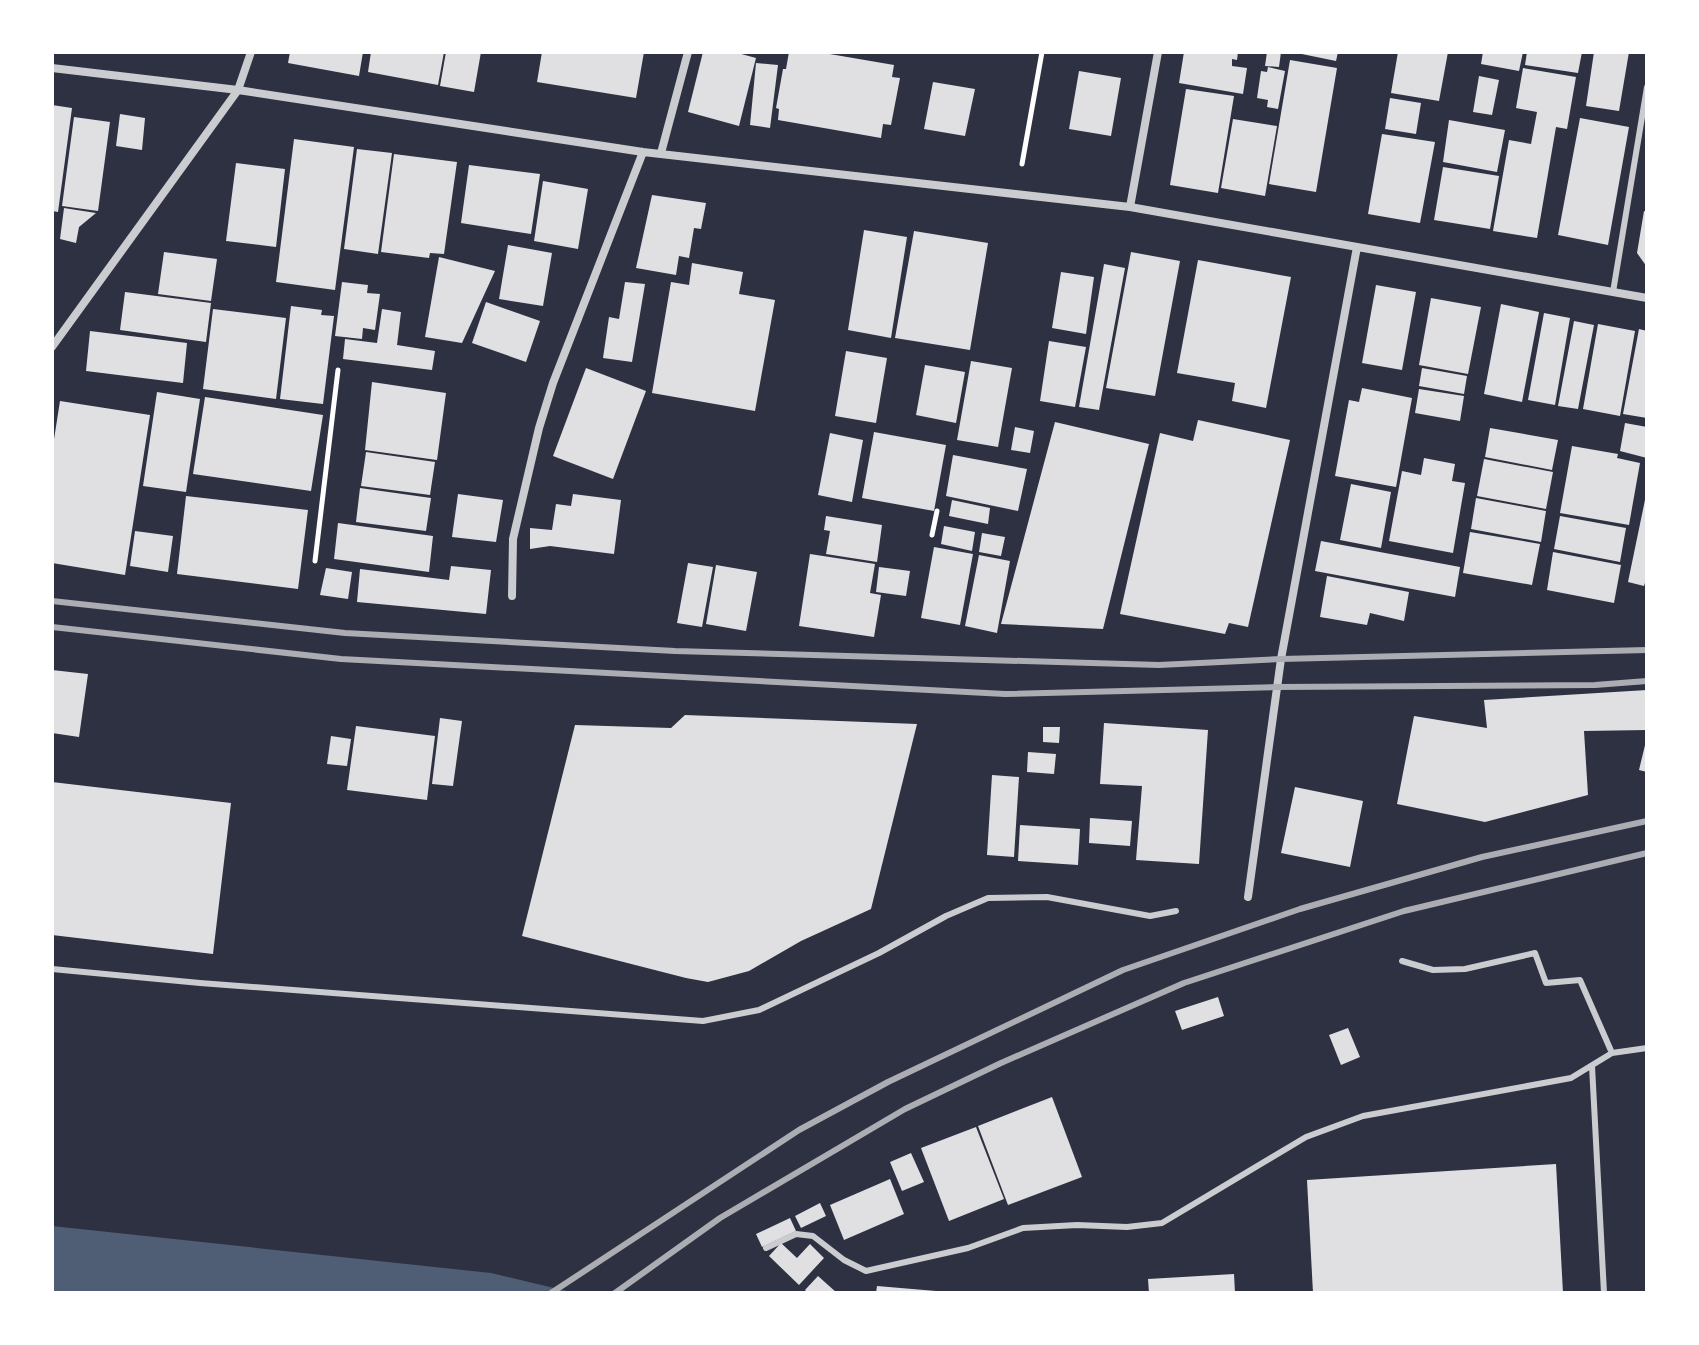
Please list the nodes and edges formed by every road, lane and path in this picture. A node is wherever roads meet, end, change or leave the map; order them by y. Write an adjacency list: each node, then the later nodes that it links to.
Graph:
1 (251, 52): 7 (street)
2 (688, 52): 9 (street)
3 (1042, 52): 10 (path)
4 (1158, 52): 11 (street)
5 (52, 68): 7 (street)
6 (1647, 87): 13 (lane)
7 (238, 90): 8 (street); 15 (street)
8 (643, 152): 9 (street); 20 (street)
9 (661, 153): 11 (street)
10 (1021, 169)
11 (1130, 207): 12 (street)
12 (1357, 247): 13 (street); 21 (street)
13 (1613, 292): 14 (street)
14 (1647, 298)
15 (52, 347)
16 (338, 370): 19 (path)
17 (937, 511): 18 (path)
18 (932, 535)
19 (315, 561)
20 (512, 596)
21 (1248, 897)
22 (1176, 911): 24 (lane)
23 (1402, 961): 26 (lane)
24 (52, 969)
25 (1647, 1048): 26 (lane)
26 (1612, 1053): 27 (lane)
27 (1592, 1066): 28 (lane); 29 (lane)
28 (766, 1248)
29 (1604, 1293)

